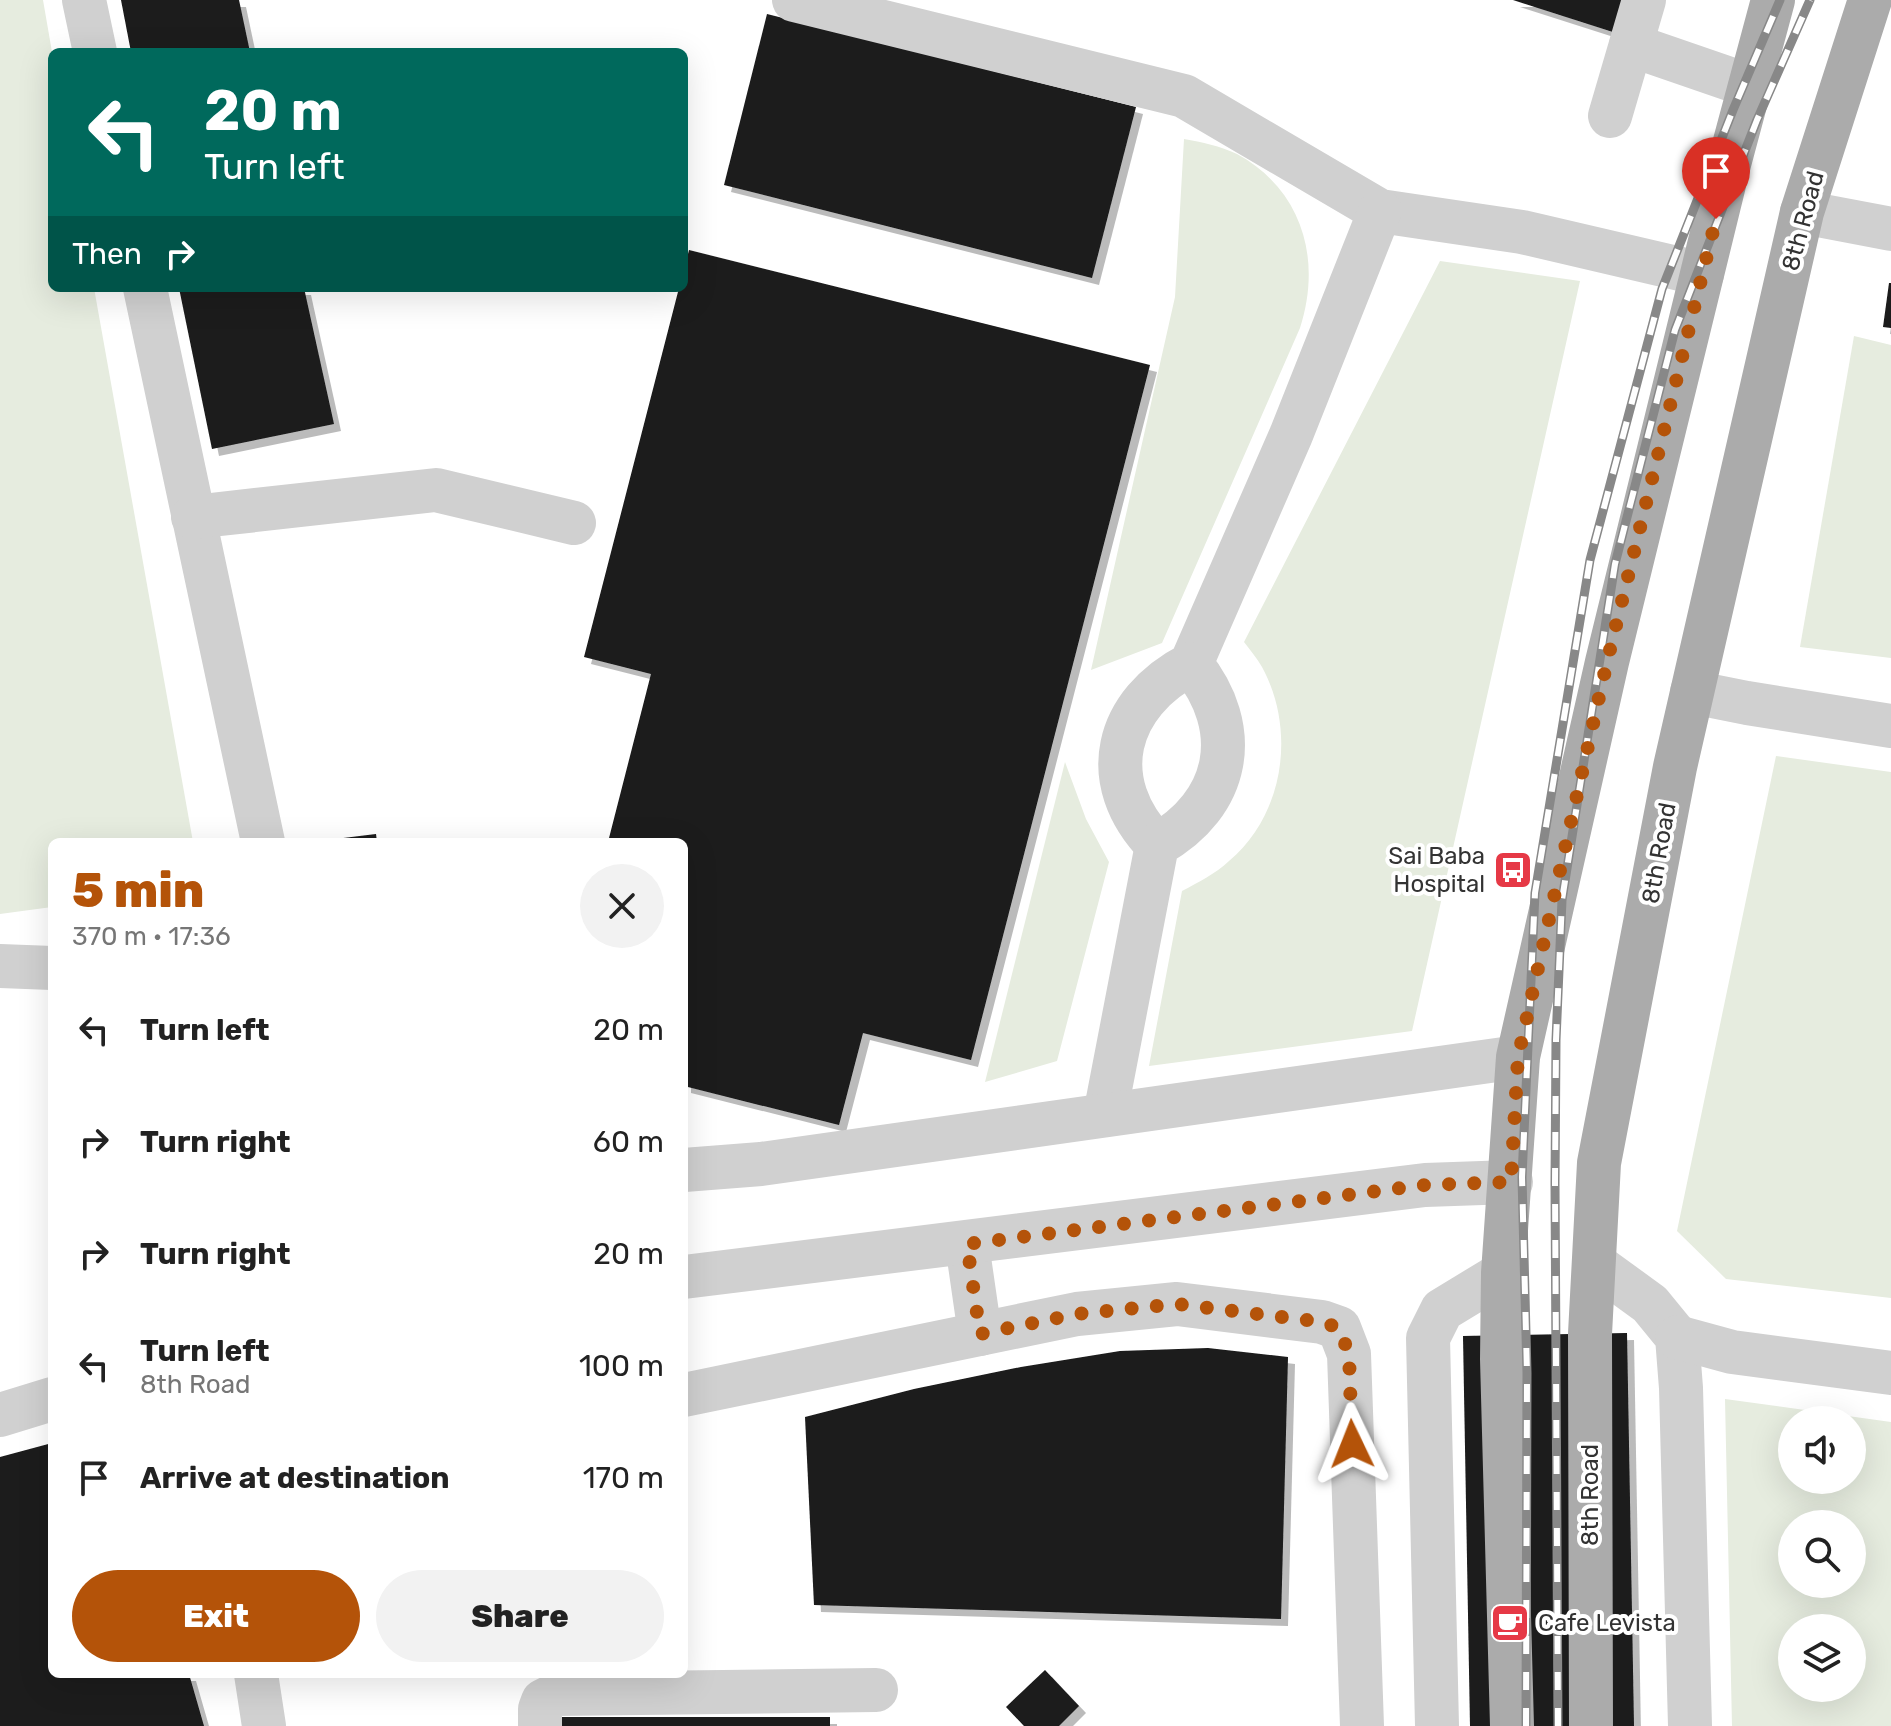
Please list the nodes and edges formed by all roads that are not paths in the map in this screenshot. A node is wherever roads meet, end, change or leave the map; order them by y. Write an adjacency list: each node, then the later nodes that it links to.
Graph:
1 (84, 0): 7 (street)
2 (794, 0): 10 (street)
3 (1644, 0): 6 (street)
4 (1773, 0): 8 (main road)
5 (1870, 0): 11 (main road, 8th Road)
6 (1631, 45): 8 (street); 9 (street)
7 (94, 48)
8 (1750, 86): 13 (main road)
9 (1610, 116)
10 (1380, 211): 13 (street); 17 (street)
11 (1802, 212): 12 (street); 18 (main road, 8th Road)
12 (1891, 229)
13 (1702, 274): 24 (main road)
14 (146, 292): 15 (street)
15 (193, 517): 16 (street); 20 (street)
16 (574, 523)
17 (1191, 664): 21 (street); 21 (street)
18 (1692, 692): 19 (street); 29 (main road, 8th Road)
19 (1891, 726)
20 (262, 838)
21 (1157, 845): 25 (street)
22 (0, 966): 23 (street)
23 (48, 968)
24 (1518, 1057): 25 (street); 27 (main road)
25 (1105, 1115): 26 (street)
26 (688, 1170)
27 (1511, 1182): 28 (street); 30 (main road)
28 (967, 1244): 31 (street); 32 (street)
29 (1595, 1264): 33 (street); 45 (main road, 8th Road)
30 (1503, 1273): 43 (street); 44 (main road)
31 (688, 1277)
32 (980, 1334): 35 (street); 42 (street)
33 (1677, 1337): 34 (street); 46 (street)
34 (1891, 1373)
35 (688, 1394)
36 (48, 1400): 37 (street)
37 (0, 1415)
38 (257, 1678): 40 (street)
39 (876, 1690): 41 (street)
40 (264, 1726)
41 (540, 1726)
42 (1362, 1726)
43 (1437, 1726)
44 (1512, 1726)
45 (1591, 1726)
46 (1690, 1726)

